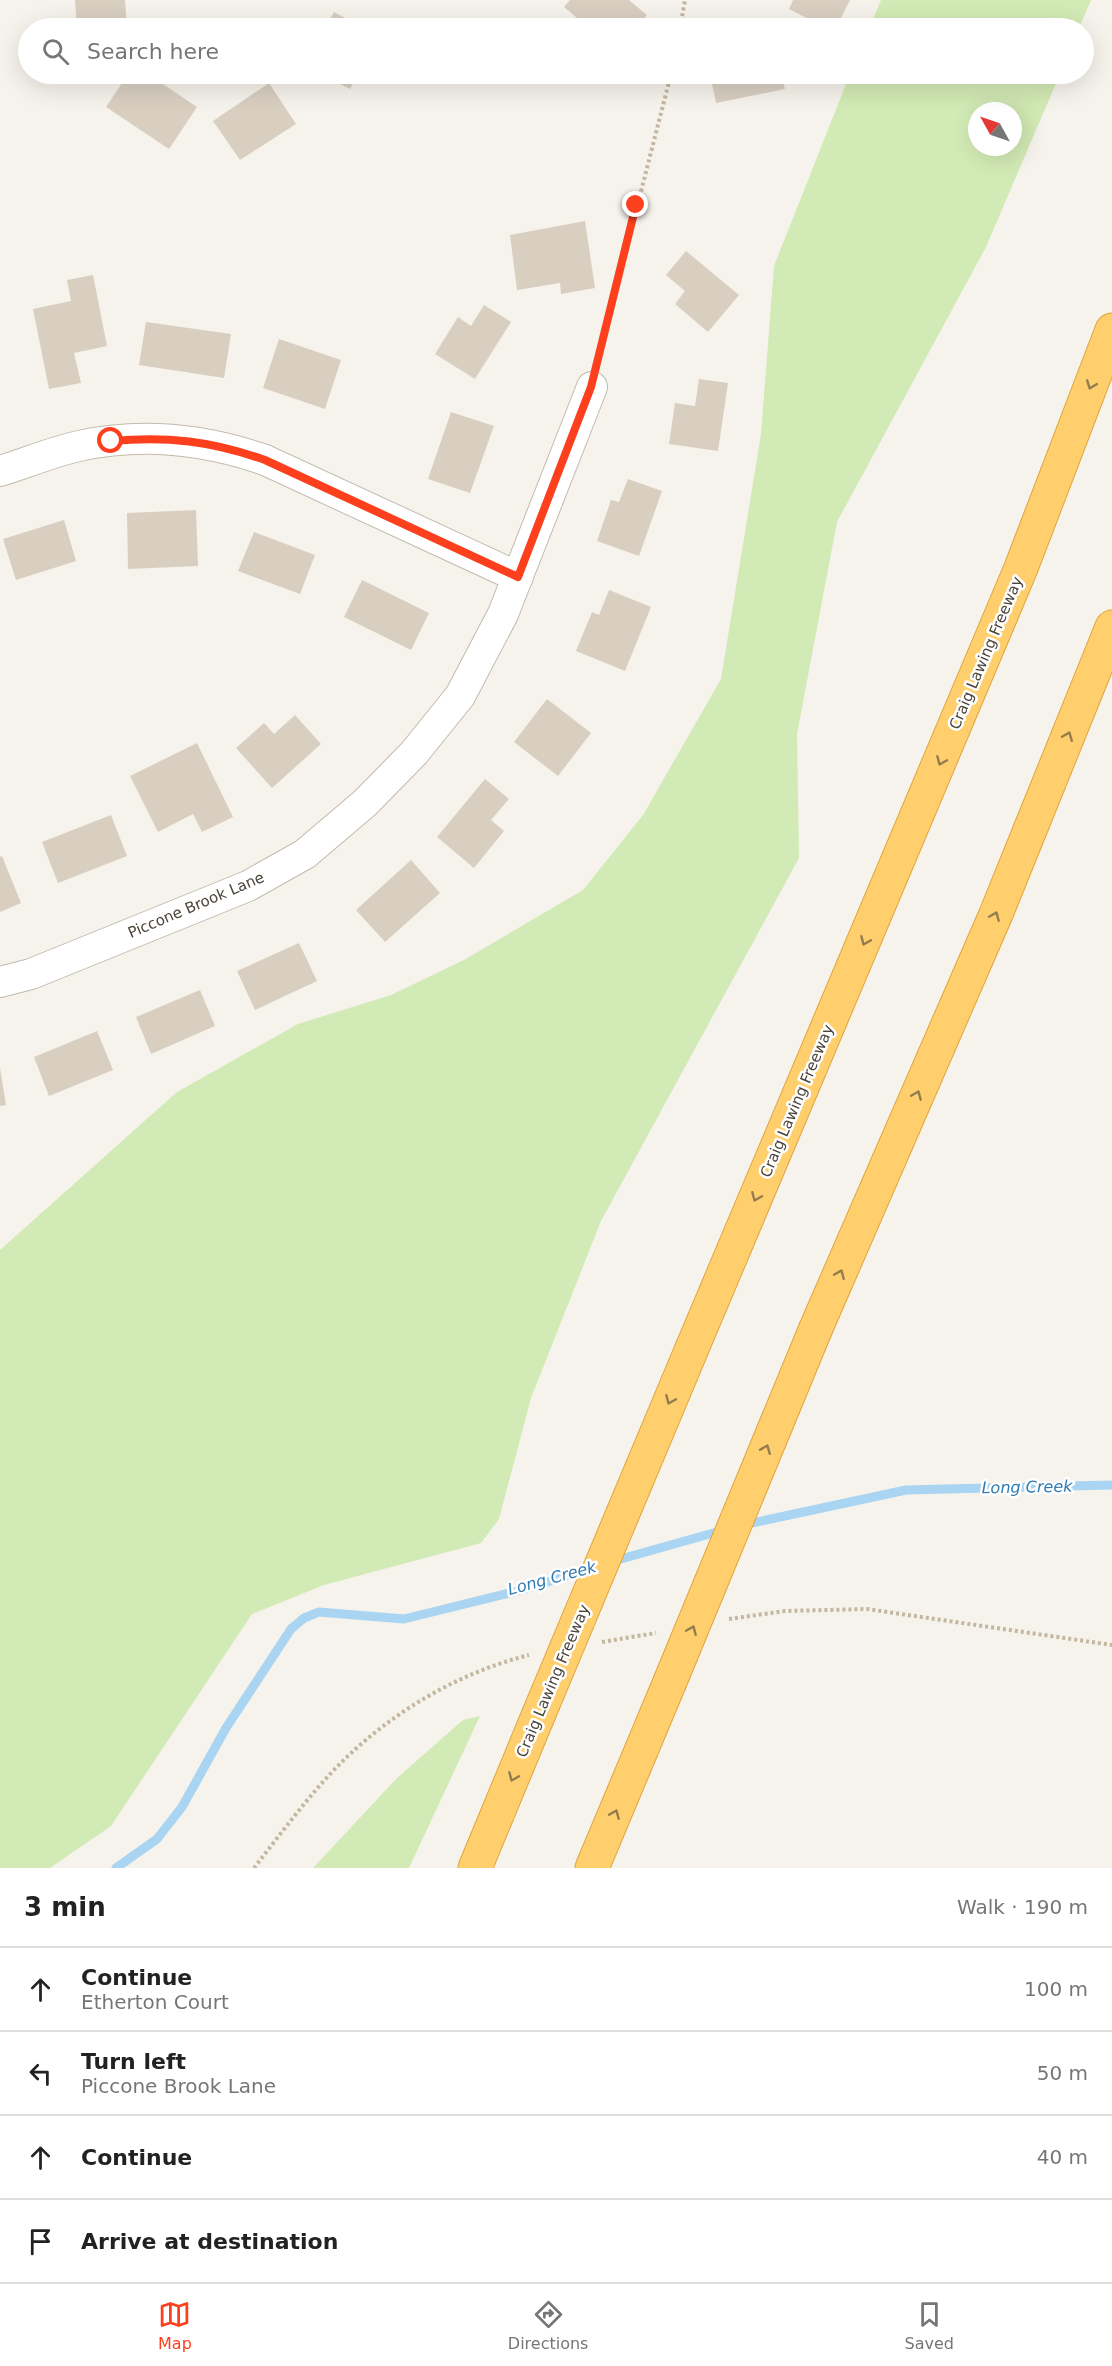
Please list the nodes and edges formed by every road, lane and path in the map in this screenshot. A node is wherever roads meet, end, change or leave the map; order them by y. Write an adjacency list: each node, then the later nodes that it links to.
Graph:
1 (685, 0): 2 (path)
2 (682, 18)
3 (668, 84): 5 (path)
4 (1112, 330): 12 (highway, Craig Lawing Freeway, one-way to 12, bridge)
5 (591, 387): 7 (street, Piccone Brook Lane)
6 (0, 471): 7 (street)
7 (518, 577): 9 (street, Piccone Brook Lane)
8 (1112, 627): 13 (highway, one-way to 8, bridge)
9 (0, 982)
10 (978, 1625): 11 (path)
11 (1112, 1645)
12 (475, 1868)
13 (592, 1868)

